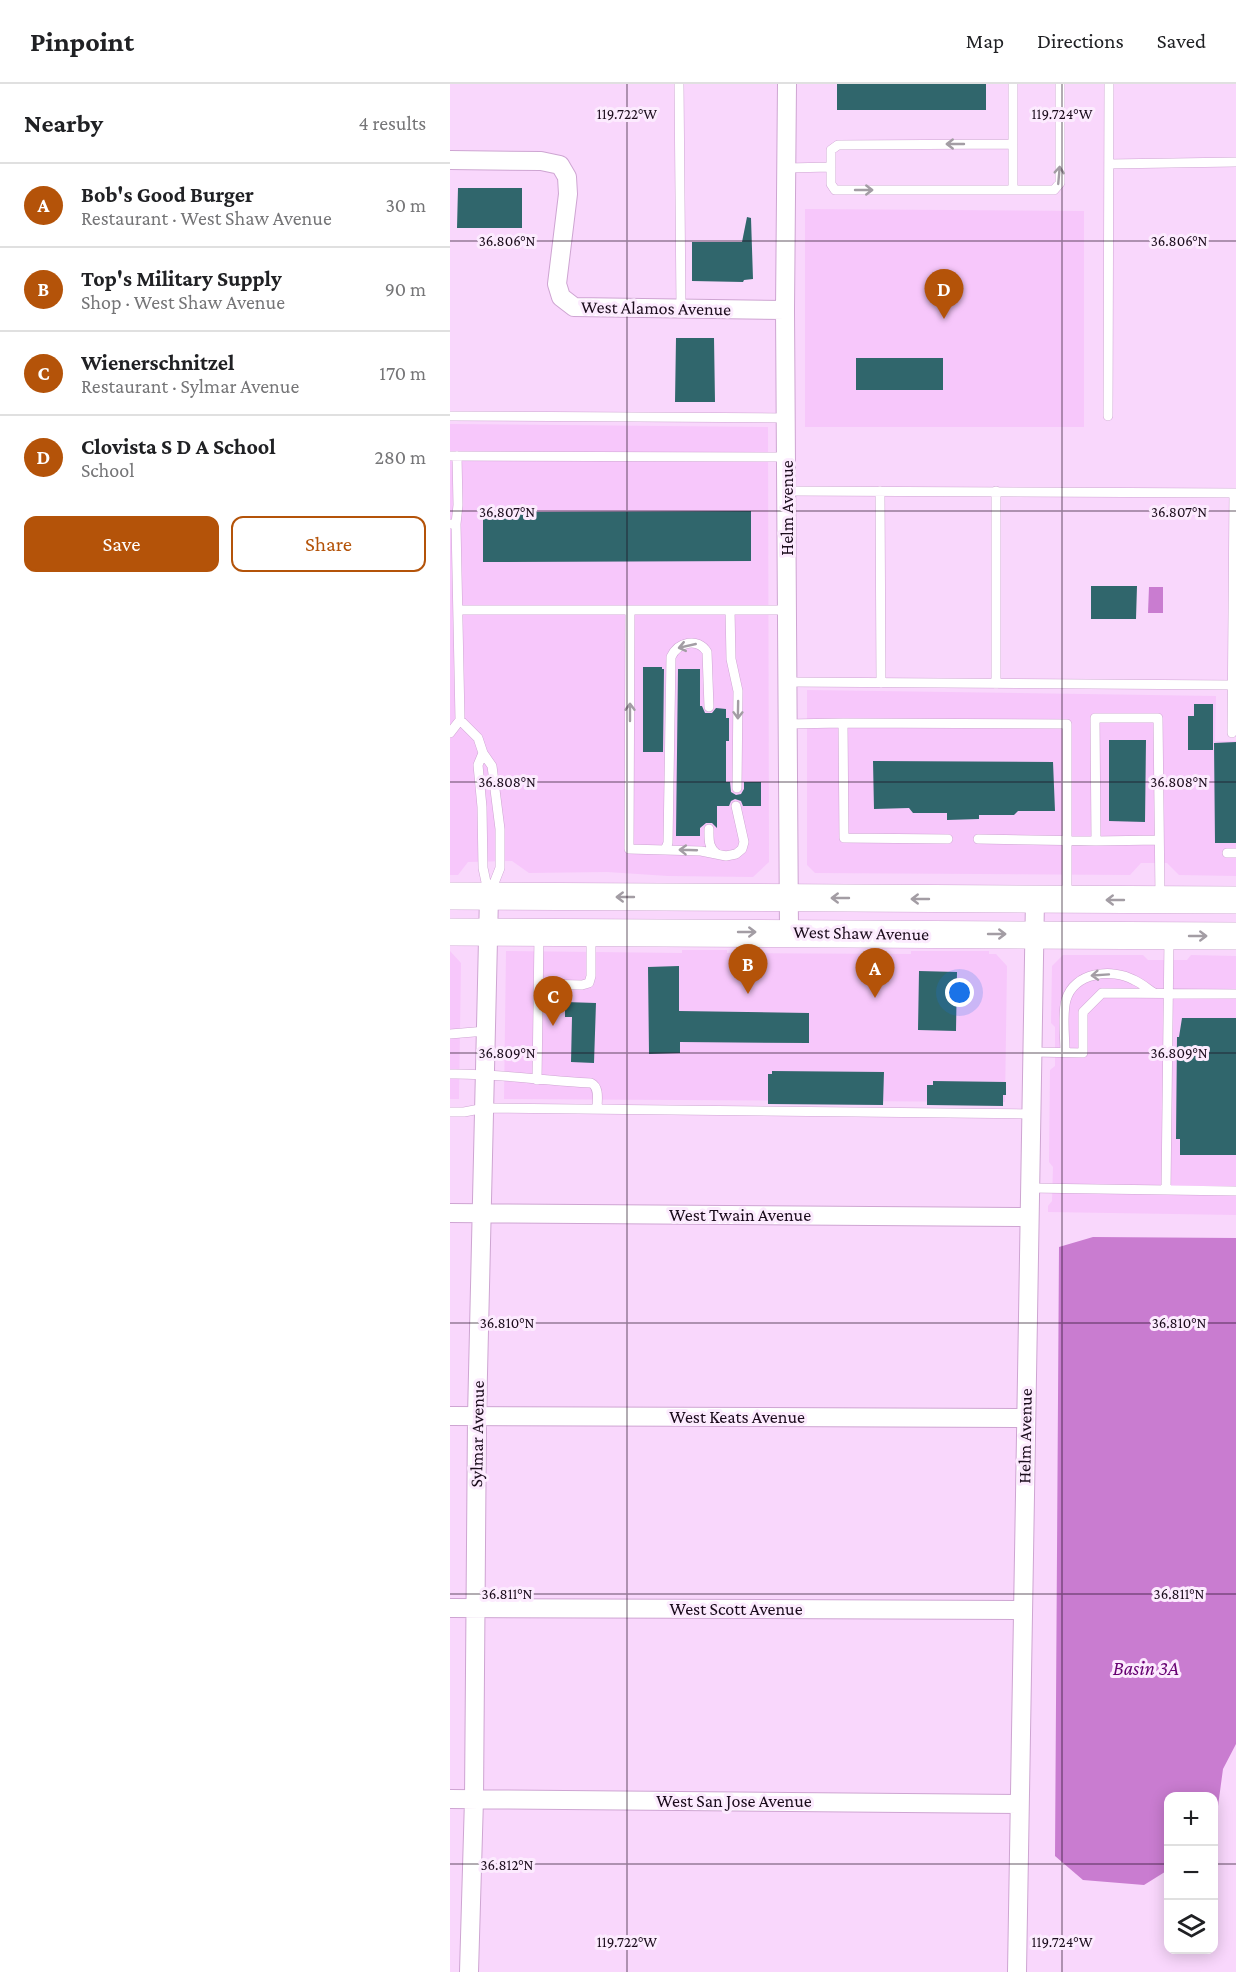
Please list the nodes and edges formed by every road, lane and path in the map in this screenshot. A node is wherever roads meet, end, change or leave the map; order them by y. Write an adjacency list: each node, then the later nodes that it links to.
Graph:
1 (679, 84): 13 (lane)
2 (787, 84): 11 (street, Helm Avenue)
3 (1013, 84): 6 (lane)
4 (1060, 84): 12 (lane, one-way to 4)
5 (1109, 84): 9 (lane)
6 (1013, 144): 10 (lane, one-way to 10); 12 (lane)
7 (450, 160): 13 (street, West Alamos Avenue)
8 (1236, 162): 9 (lane)
9 (1109, 164): 16 (lane)
10 (831, 167): 11 (lane); 12 (lane, one-way to 12)
11 (787, 168): 14 (street, Helm Avenue)
12 (1013, 190)
13 (681, 308): 14 (street, West Alamos Avenue)
14 (785, 310): 17 (street, Helm Avenue)
15 (450, 416): 17 (lane)
16 (1108, 416)
17 (785, 418): 19 (street, Helm Avenue)
18 (453, 456): 19 (lane); 24 (lane)
19 (787, 457): 20 (street, Helm Avenue)
20 (787, 491): 21 (lane); 29 (street, Helm Avenue)
21 (880, 491): 22 (lane); 31 (lane)
22 (996, 491): 23 (lane); 32 (lane)
23 (1235, 493): 33 (lane)
24 (453, 524): 25 (lane)
25 (454, 579): 26 (lane)
26 (458, 610): 27 (lane); 35 (lane)
27 (630, 610): 28 (lane); 49 (lane, one-way to 27)
28 (730, 610): 29 (lane); 41 (lane, one-way to 41)
29 (787, 610): 30 (street, Helm Avenue)
30 (787, 682): 31 (lane); 37 (street, Helm Avenue)
31 (880, 683): 32 (lane)
32 (996, 684): 33 (lane)
33 (1233, 685): 39 (lane)
34 (709, 707): 49 (lane, one-way to 49)
35 (460, 720): 38 (lane); 40 (lane)
36 (843, 723): 37 (lane); 44 (lane); 46 (lane)
37 (788, 724): 53 (street, Helm Avenue)
38 (450, 733)
39 (1232, 733)
40 (483, 753): 52 (lane); 52 (lane)
41 (737, 788)
42 (736, 806): 50 (lane)
43 (709, 829): 50 (lane)
44 (948, 839)
45 (978, 839): 46 (lane)
46 (1067, 840): 48 (lane); 55 (lane)
47 (1160, 840): 48 (lane); 48 (lane); 56 (lane)
48 (1096, 841)
49 (665, 850): 50 (lane, one-way to 49)
50 (717, 854)
51 (450, 896): 52 (main road, West Shaw Avenue)
52 (489, 896): 53 (main road, West Shaw Avenue, one-way to 52); 59 (street, Sylmar Avenue)
53 (789, 898): 54 (main road, West Shaw Avenue, one-way to 53); 62 (street, Helm Avenue)
54 (1035, 900): 55 (main road, West Shaw Avenue); 63 (street, Helm Avenue)
55 (1067, 900): 56 (main road, West Shaw Avenue, one-way to 55)
56 (1160, 900): 57 (main road, West Shaw Avenue)
57 (1236, 900)
58 (450, 932): 59 (main road, West Shaw Avenue)
59 (488, 932): 60 (main road, West Shaw Avenue); 70 (street, Sylmar Avenue)
60 (539, 932): 61 (main road, West Shaw Avenue); 66 (lane)
61 (591, 933): 62 (main road, West Shaw Avenue, one-way to 62); 66 (lane)
62 (789, 933): 63 (main road, West Shaw Avenue, one-way to 63)
63 (1034, 935): 64 (main road, West Shaw Avenue); 72 (street, Helm Avenue)
64 (1169, 935): 65 (main road, West Shaw Avenue, one-way to 65); 68 (lane)
65 (1236, 936)
66 (538, 984): 76 (lane)
67 (1154, 993): 68 (lane); 73 (lane); 73 (lane, one-way to 73)
68 (1168, 993): 69 (lane); 82 (lane)
69 (1236, 994)
70 (486, 1031): 71 (lane); 74 (street, Sylmar Avenue)
71 (450, 1034)
72 (1033, 1052): 73 (lane); 80 (street, Helm Avenue)
73 (1065, 1052)
74 (485, 1073): 75 (lane); 76 (lane); 77 (street, Sylmar Avenue)
75 (450, 1074)
76 (537, 1080): 78 (lane)
77 (484, 1108): 78 (lane); 79 (lane); 85 (street, Sylmar Avenue)
78 (597, 1109): 80 (lane)
79 (450, 1112)
80 (1032, 1114): 81 (street, Helm Avenue)
81 (1030, 1188): 82 (lane); 86 (street, Helm Avenue)
82 (1166, 1190): 83 (lane)
83 (1236, 1191)
84 (450, 1213): 85 (street, West Twain Avenue)
85 (483, 1213): 86 (street, West Twain Avenue); 88 (street, Sylmar Avenue)
86 (1029, 1217): 89 (street, Helm Avenue)
87 (450, 1416): 88 (street, West Keats Avenue)
88 (477, 1417): 89 (street, West Keats Avenue); 91 (street, Sylmar Avenue)
89 (1025, 1418): 92 (street, Helm Avenue)
90 (450, 1608): 91 (street, West Scott Avenue)
91 (476, 1608): 92 (street, West Scott Avenue); 94 (street, Sylmar Avenue)
92 (1022, 1610): 95 (street, Helm Avenue)
93 (450, 1799): 94 (street, West San Jose Avenue)
94 (474, 1799): 95 (street, West San Jose Avenue); 96 (street, Sylmar Avenue)
95 (1018, 1804): 97 (street, Helm Avenue)
96 (469, 1972)
97 (1017, 1972)

